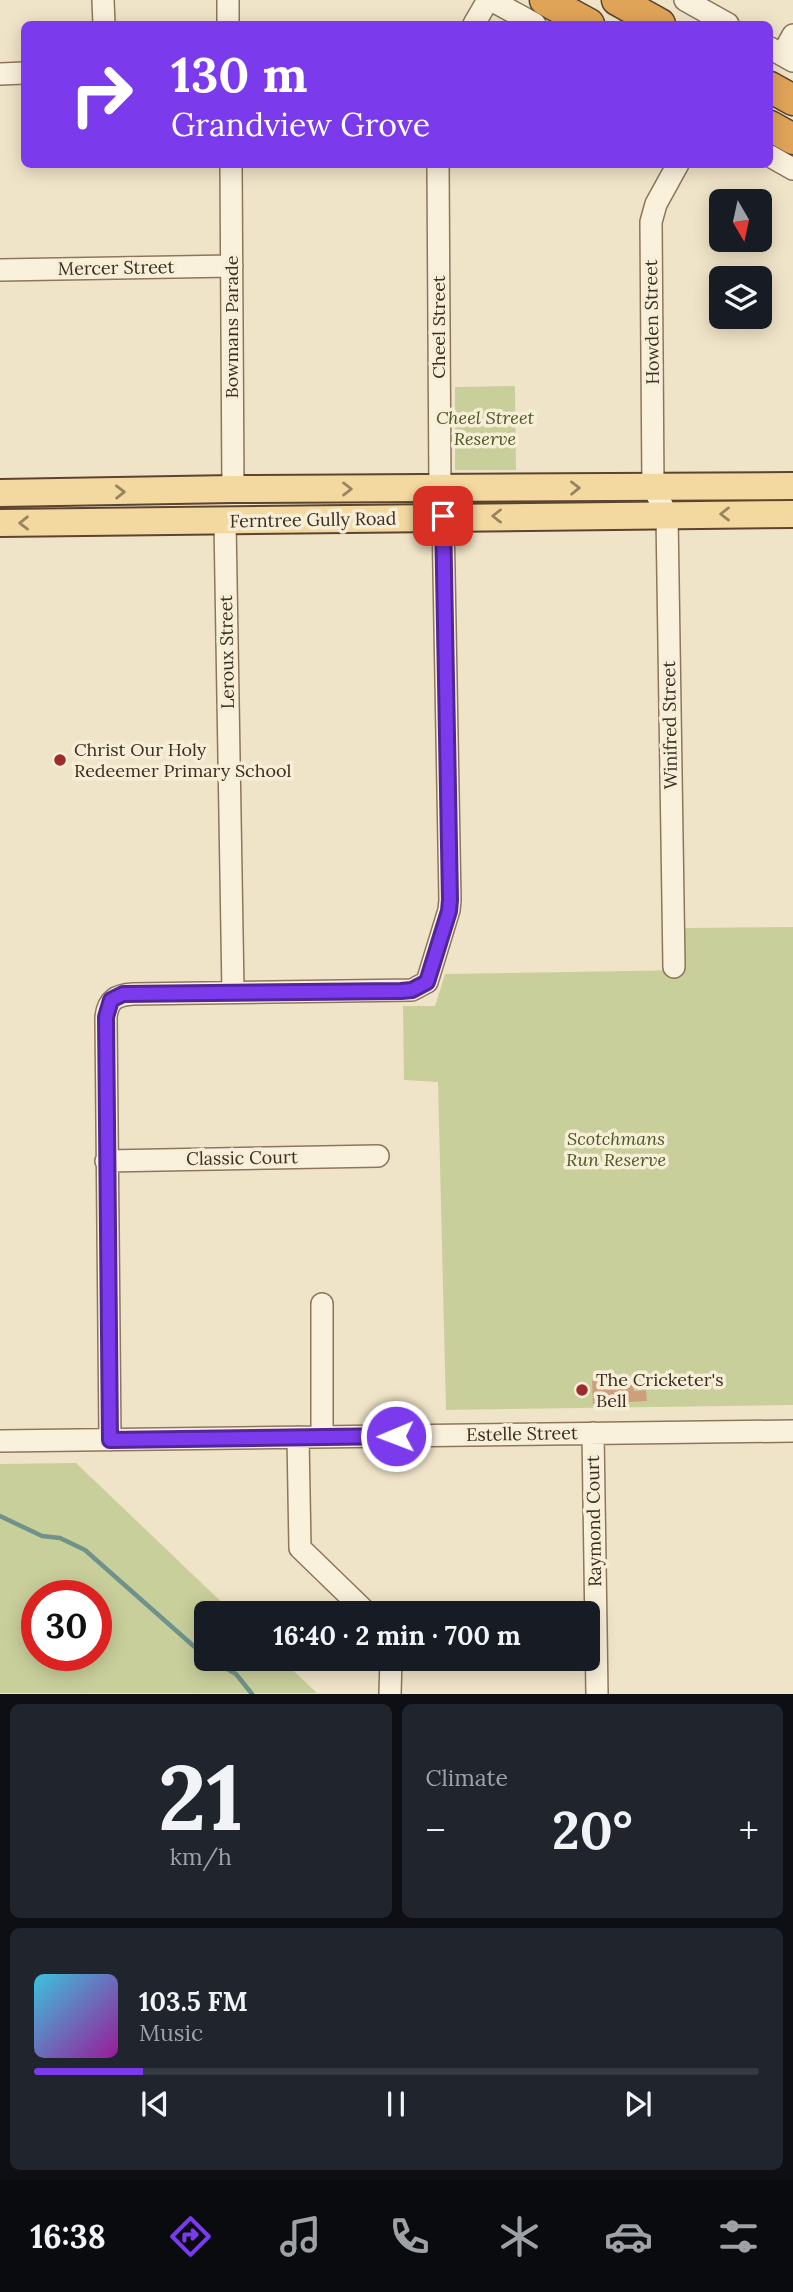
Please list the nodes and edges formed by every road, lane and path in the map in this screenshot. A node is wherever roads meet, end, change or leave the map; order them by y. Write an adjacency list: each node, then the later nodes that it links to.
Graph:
1 (103, 0): 7 (street)
2 (228, 0): 8 (street)
3 (489, 0): 9 (street); 10 (street)
4 (545, 0): 11 (highway)
5 (617, 0): 12 (highway)
6 (685, 0): 13 (street)
7 (104, 21)
8 (228, 21)
9 (476, 21)
10 (529, 21)
11 (584, 21)
12 (655, 21)
13 (723, 21)
14 (793, 35): 15 (street)
15 (782, 55)
16 (0, 74): 17 (street)
17 (21, 74)
18 (773, 89): 19 (highway)
19 (793, 100)
20 (773, 128): 21 (highway)
21 (793, 139)
22 (773, 158): 26 (street)
23 (231, 168): 27 (street, Bowmans Parade)
24 (438, 168): 32 (street, Cheel Street)
25 (676, 168): 30 (street, Howden Street)
26 (793, 169)
27 (232, 266): 28 (street, Mercer Street); 31 (street, Bowmans Parade)
28 (0, 270)
29 (793, 486): 30 (main road, Ferntree Gully Road)
30 (653, 487): 32 (main road, Ferntree Gully Road, one-way to 30); 35 (street, Winifred Street)
31 (233, 489): 32 (main road, Ferntree Gully Road, one-way to 32); 33 (main road, Ferntree Gully Road, one-way to 31)
32 (440, 490): 36 (street, Cheel Street)
33 (0, 493)
34 (793, 514): 35 (main road, Ferntree Gully Road, one-way to 35)
35 (667, 515): 36 (main road, Ferntree Gully Road, one-way to 36); 39 (street, Winifred Street)
36 (443, 516): 37 (main road, Ferntree Gully Road); 40 (street, Cheel Street)
37 (225, 522): 38 (main road, Ferntree Gully Road, one-way to 38); 40 (street, Leroux Street)
38 (0, 523)
39 (674, 967)
40 (233, 992): 42 (street)
41 (378, 1156): 42 (street, Classic Court)
42 (106, 1161): 48 (street)
43 (322, 1304): 47 (street)
44 (793, 1431): 45 (street, Estelle Street)
45 (593, 1433): 47 (street, Estelle Street); 53 (street, Raymond Court)
46 (298, 1437): 47 (street, Estelle Street); 48 (street, Estelle Street); 50 (street)
47 (322, 1437)
48 (110, 1440): 49 (street, Estelle Street)
49 (0, 1441)
50 (355, 1601)
51 (391, 1671): 52 (street)
52 (390, 1693)
53 (597, 1693)

